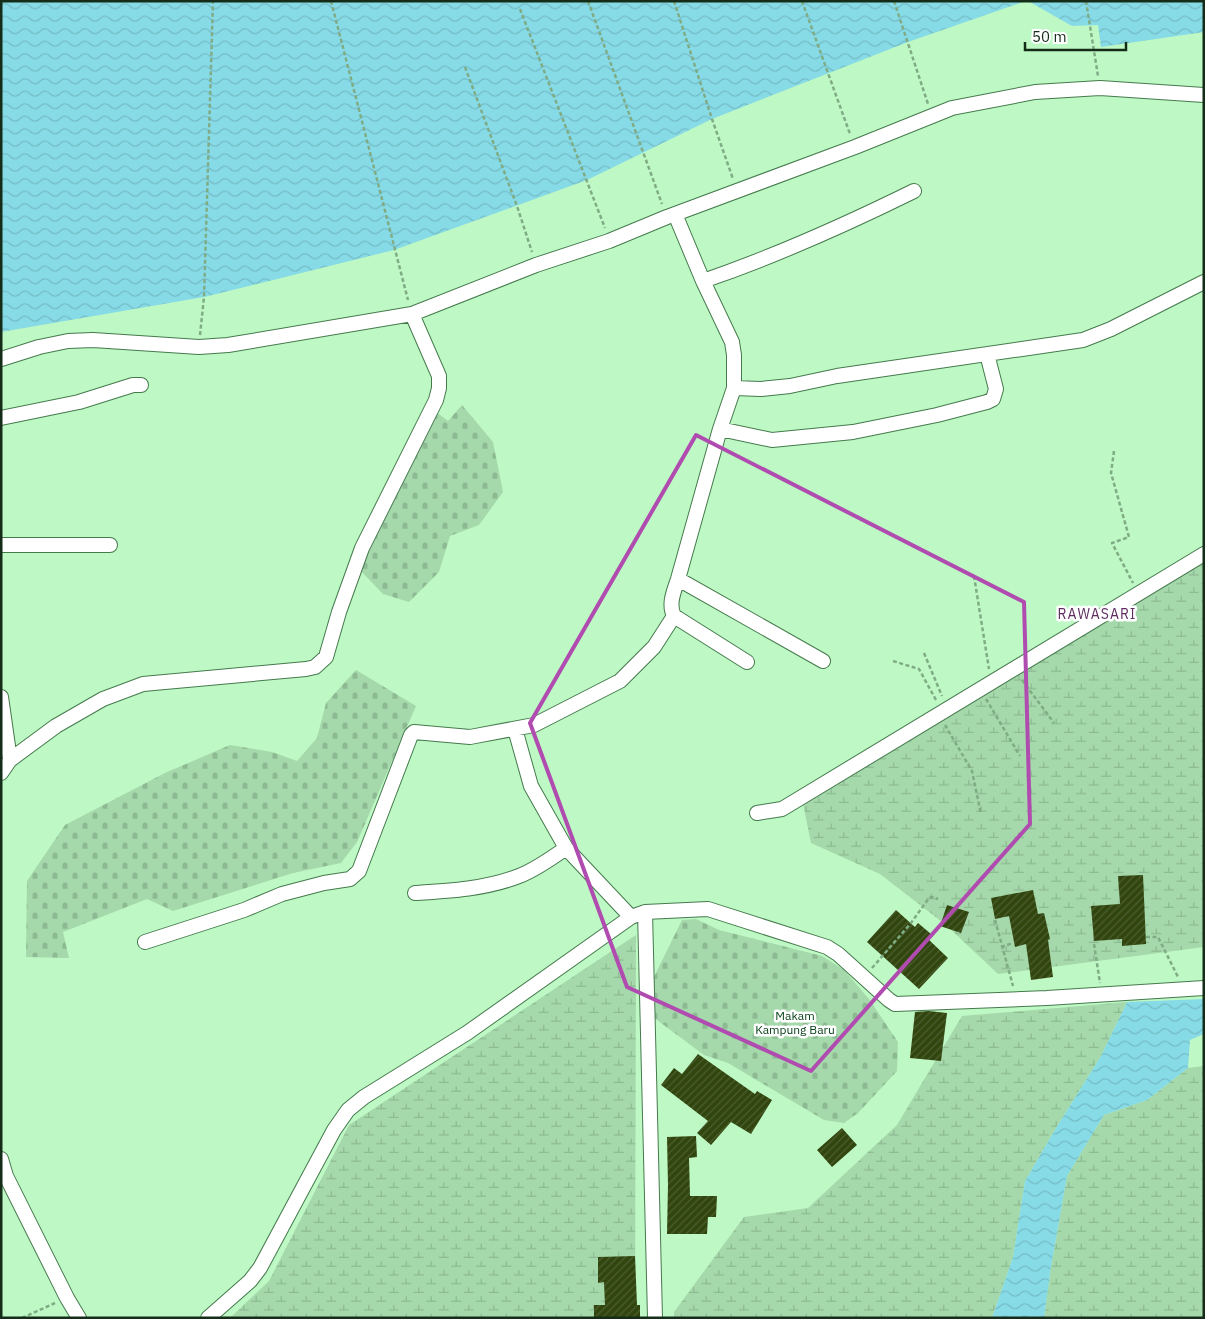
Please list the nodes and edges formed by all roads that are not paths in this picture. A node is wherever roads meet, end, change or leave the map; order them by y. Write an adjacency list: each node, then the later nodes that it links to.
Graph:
1 (1204, 95): 3 (street)
2 (914, 191): 4 (street)
3 (671, 216): 4 (street); 6 (street)
4 (703, 282): 10 (street)
5 (1204, 282): 7 (street)
6 (412, 314): 8 (street); 22 (street)
7 (987, 354): 10 (street); 12 (street)
8 (1, 359)
9 (141, 385): 11 (street)
10 (734, 388): 12 (street)
11 (1, 418)
12 (720, 429): 16 (street)
13 (1, 545): 14 (street)
14 (110, 545)
15 (1204, 554): 24 (street)
16 (678, 579): 17 (street); 18 (street)
17 (674, 616): 19 (street); 21 (street)
18 (824, 661)
19 (747, 662)
20 (1, 698): 22 (street)
21 (515, 729): 25 (street); 29 (street)
22 (10, 760): 23 (street)
23 (1, 772)
24 (757, 813)
25 (566, 848): 26 (street); 28 (street)
26 (415, 893)
27 (645, 912): 28 (street); 30 (street); 34 (street)
28 (631, 917): 33 (street)
29 (145, 942)
30 (1204, 988)
31 (1, 1159): 32 (street)
32 (79, 1318)
33 (208, 1318)
34 (655, 1318)

